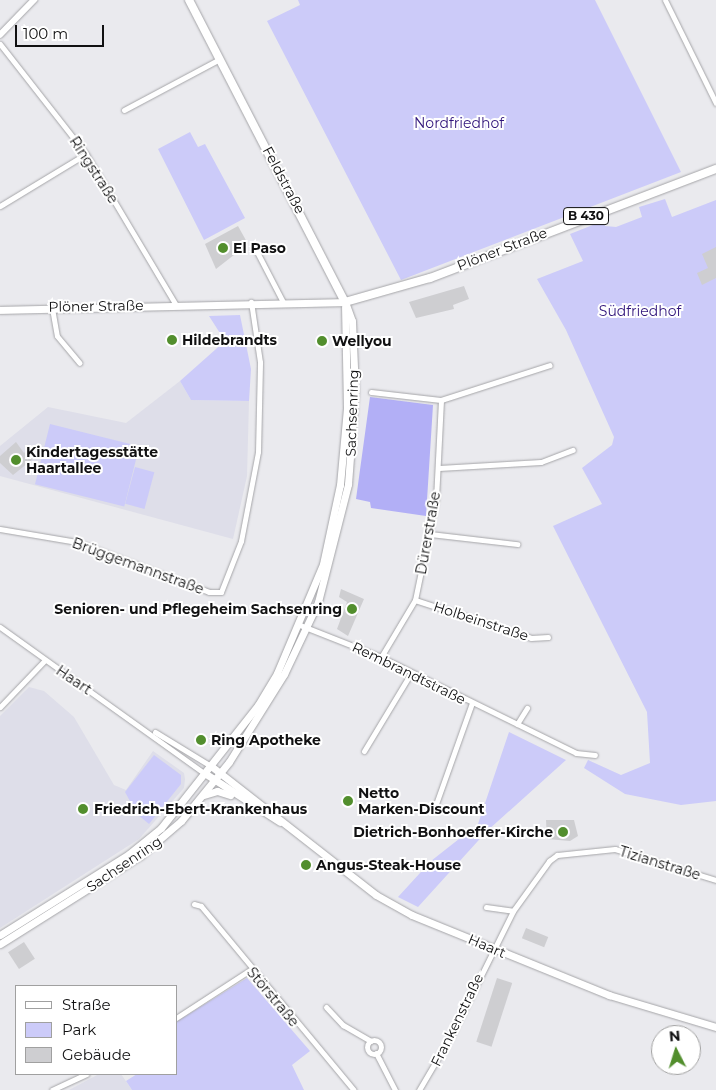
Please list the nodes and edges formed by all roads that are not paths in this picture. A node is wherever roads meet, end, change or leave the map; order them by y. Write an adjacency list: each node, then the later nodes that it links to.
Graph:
1 (34, 0): 4 (street)
2 (189, 0): 6 (main road, Feldstraße)
3 (665, 0): 7 (street)
4 (0, 36)
5 (0, 44): 9 (street, Ringstraße)
6 (220, 59): 8 (street); 15 (main road, Feldstraße)
7 (716, 103)
8 (124, 110)
9 (86, 154): 11 (street); 16 (street, Ringstraße)
10 (716, 169): 15 (main road, Plöner Straße / B 430)
11 (0, 206)
12 (255, 248): 14 (street)
13 (251, 302): 14 (main road, Plöner Straße); 16 (main road, Plöner Straße); 25 (street, Brüggemannstraße)
14 (283, 302): 15 (main road, Plöner Straße)
15 (345, 302): 29 (main road, Sachsenring)
16 (176, 305): 17 (main road, Plöner Straße)
17 (52, 307): 18 (main road, Plöner Straße); 19 (street)
18 (0, 310)
19 (80, 362)
20 (550, 365): 22 (street)
21 (371, 392): 22 (street)
22 (441, 400): 24 (street, Dürerstraße)
23 (573, 450): 24 (street)
24 (439, 468): 26 (street, Dürerstraße)
25 (0, 530)
26 (430, 534): 27 (street); 28 (street, Dürerstraße)
27 (517, 544)
28 (415, 600): 31 (street, Holbeinstraße); 32 (street, Dürerstraße)
29 (304, 626): 32 (street, Rembrandtstraße); 42 (main road, Sachsenring); 43 (main road, Sachsenring)
30 (0, 627): 33 (street, Haart)
31 (548, 637)
32 (381, 657): 34 (street, Rembrandtstraße)
33 (45, 660): 36 (street); 39 (street, Haart)
34 (411, 673): 35 (street, Rembrandtstraße); 40 (street)
35 (472, 703): 38 (street, Rembrandtstraße); 48 (street)
36 (0, 707)
37 (527, 708): 38 (street)
38 (517, 724): 41 (street, Rembrandtstraße)
39 (150, 730): 42 (street, Haart); 44 (street, Haart)
40 (364, 751)
41 (594, 756)
42 (211, 766): 43 (main road, Haart); 44 (main road, Sachsenring)
43 (220, 773): 45 (main road, Sachsenring); 49 (main road, Haart)
44 (206, 774): 45 (main road, Haart); 54 (main road, Sachsenring)
45 (214, 781): 46 (main road, Sachsenring); 47 (main road, Haart)
46 (204, 795): 47 (main road); 55 (main road, Sachsenring)
47 (238, 800): 49 (main road, Haart)
48 (436, 804)
49 (280, 822): 56 (main road, Haart)
50 (716, 880): 53 (street, Tizianstraße)
51 (194, 904): 57 (street, Störstraße)
52 (486, 907): 53 (street)
53 (512, 911): 56 (street, Tizianstraße)
54 (0, 934)
55 (0, 944)
56 (492, 948): 60 (main road, Haart); 67 (street, Frankenstraße)
57 (250, 970): 59 (street); 65 (street, Störstraße)
58 (326, 1007): 61 (street)
59 (178, 1017)
60 (716, 1027)
61 (371, 1041): 62 (street); 62 (street)
62 (376, 1053): 66 (street)
63 (84, 1075): 64 (street)
64 (52, 1090)
65 (354, 1090)
66 (395, 1090)
67 (419, 1090)

